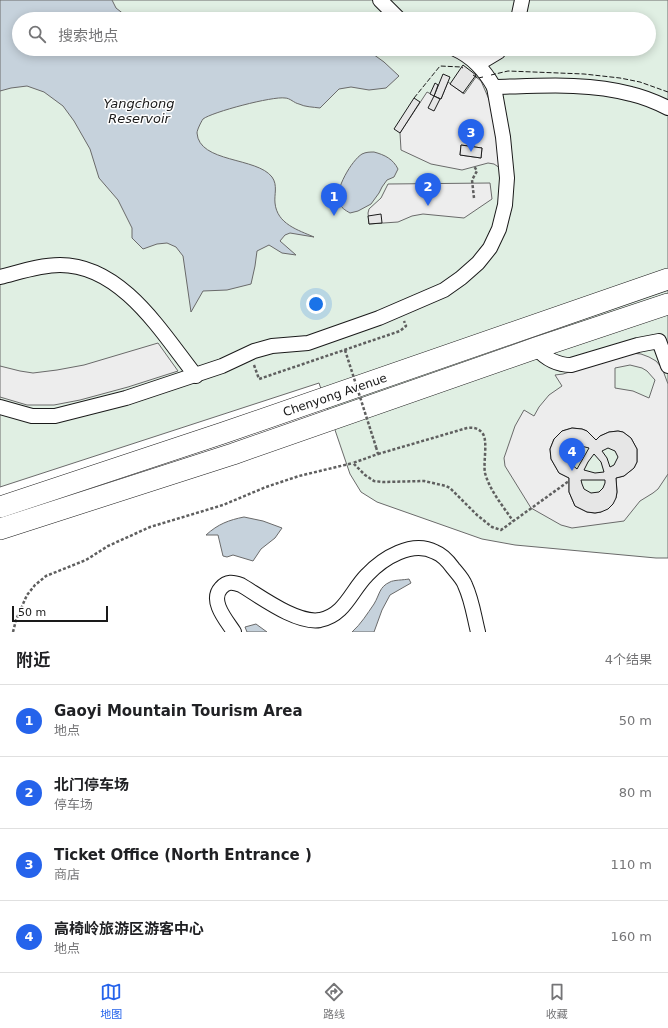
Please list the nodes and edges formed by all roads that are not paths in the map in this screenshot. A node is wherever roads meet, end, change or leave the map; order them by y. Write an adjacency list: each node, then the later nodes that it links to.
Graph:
1 (380, 0): 3 (lane)
2 (522, 0): 4 (lane)
3 (392, 12)
4 (519, 12)
5 (466, 56): 7 (lane)
6 (491, 56): 7 (lane)
7 (478, 64): 8 (lane)
8 (494, 87): 9 (lane); 15 (lane)
9 (668, 108)
10 (0, 277): 15 (lane)
11 (668, 278): 17 (highway, Chenyong Avenue)
12 (668, 304): 13 (highway, Chenyong Avenue)
13 (536, 348): 14 (lane); 18 (highway, Chenyong Avenue)
14 (668, 366)
15 (196, 376): 16 (lane)
16 (0, 407)
17 (0, 507)
18 (0, 529)
19 (234, 632): 20 (lane)
20 (478, 632)

